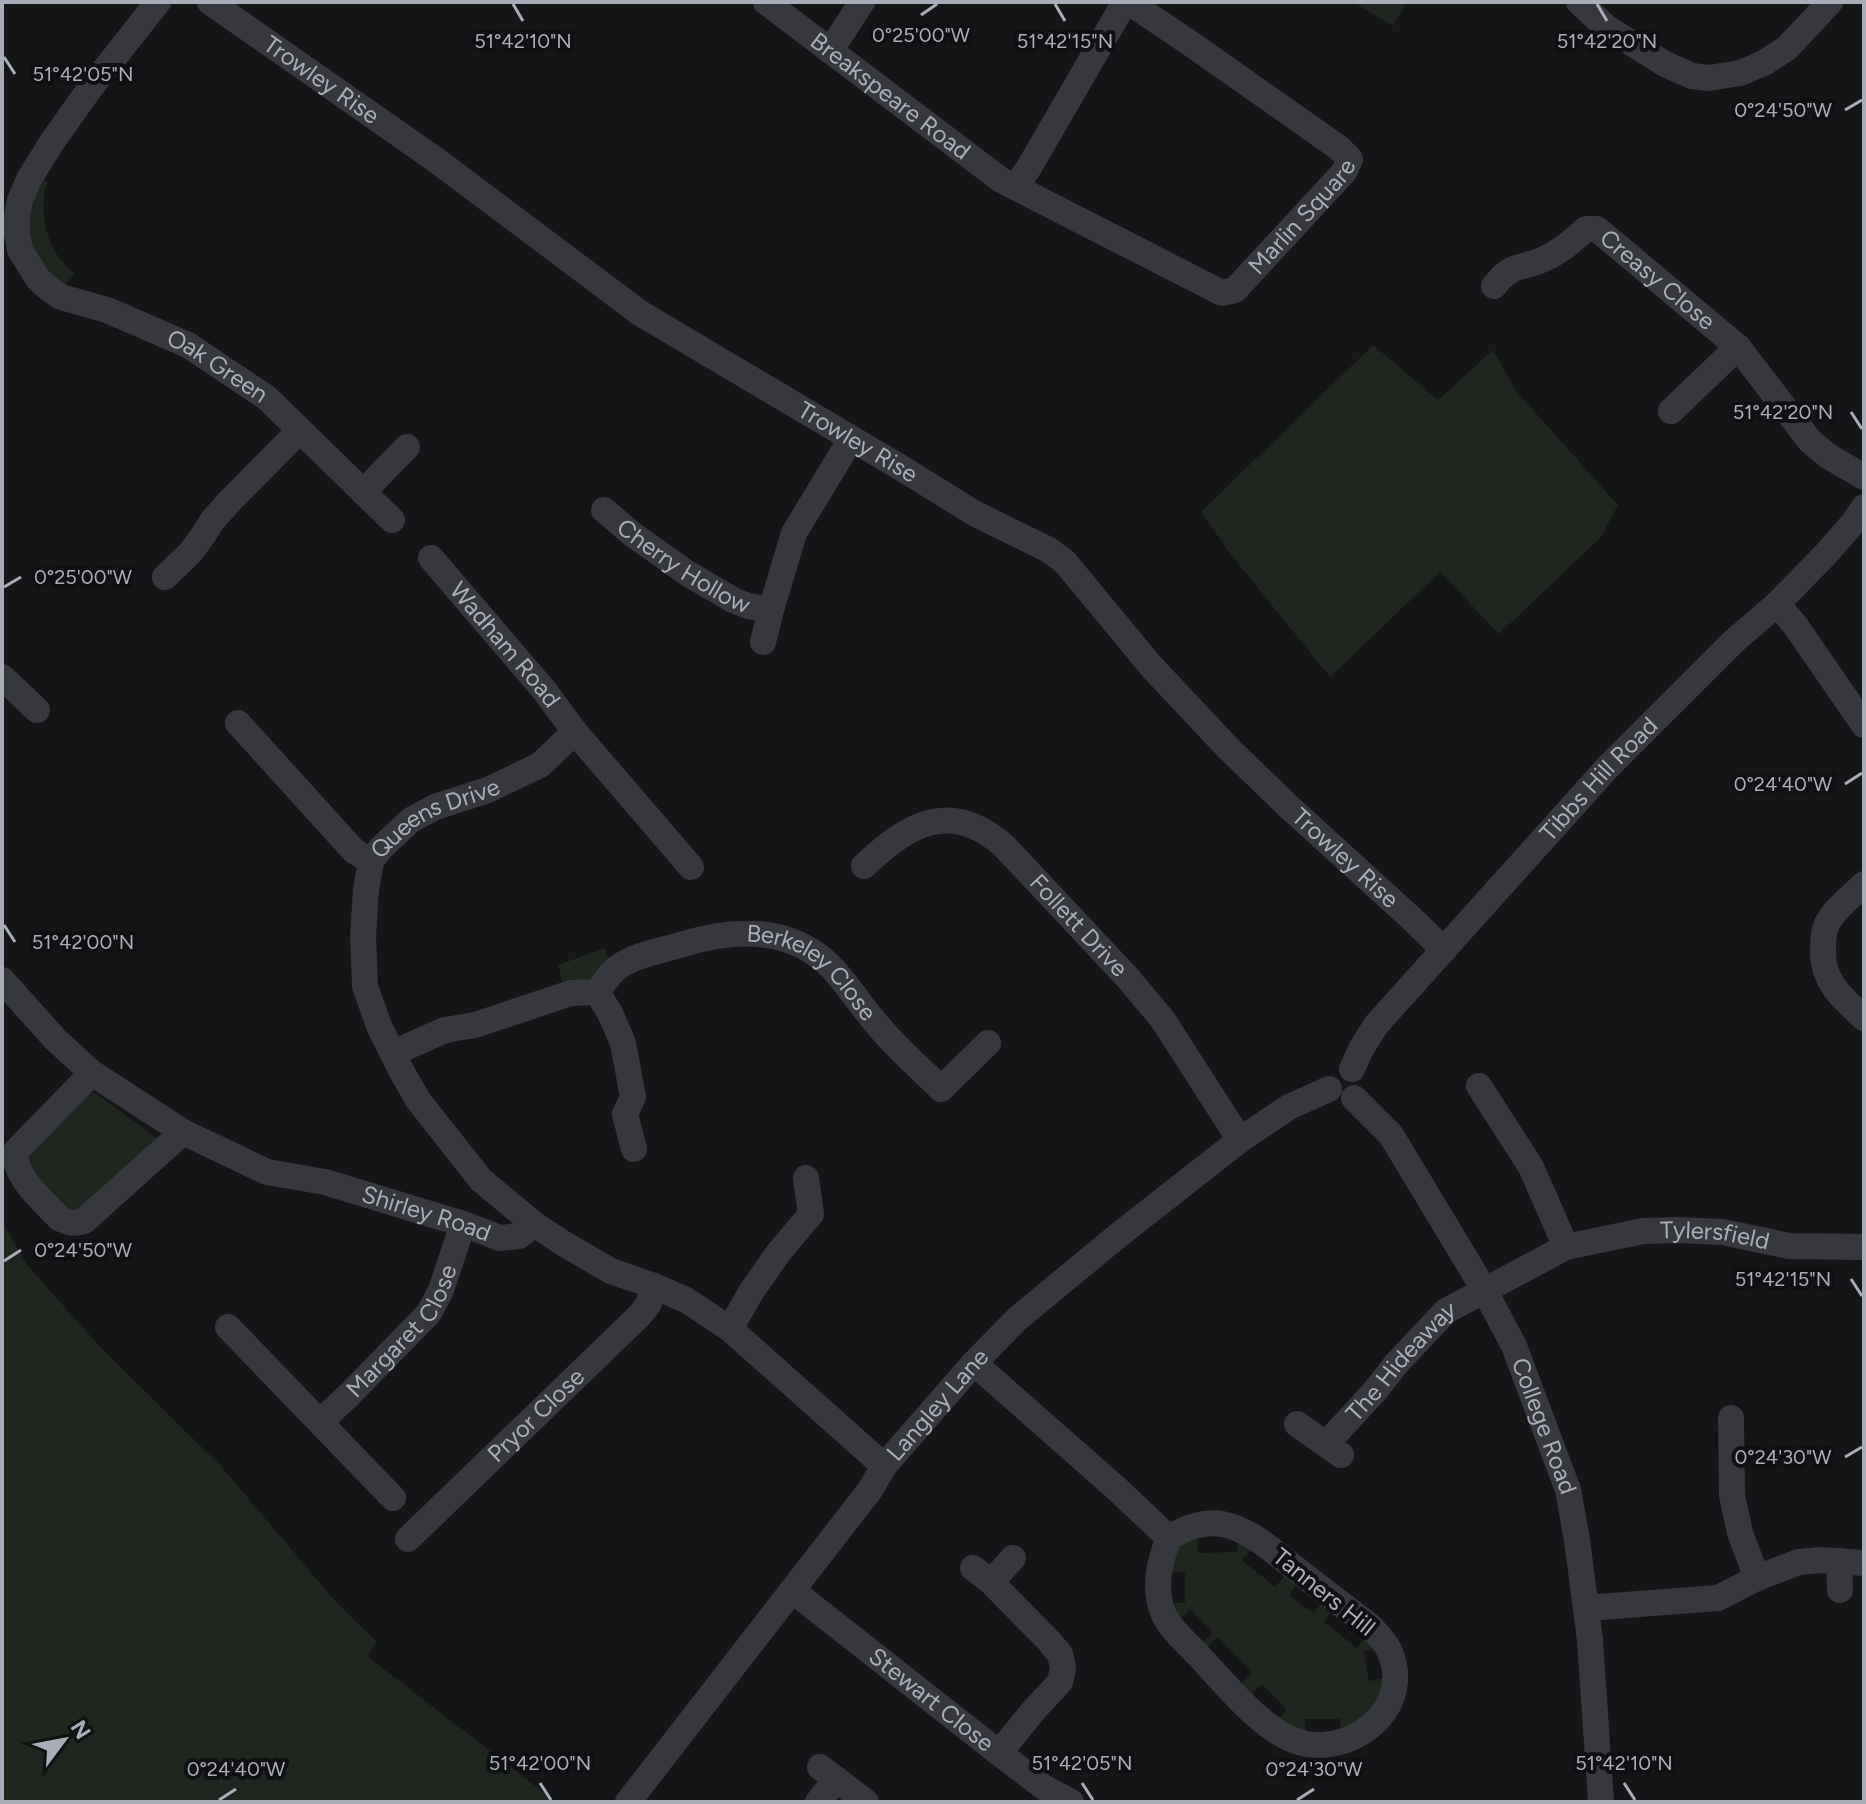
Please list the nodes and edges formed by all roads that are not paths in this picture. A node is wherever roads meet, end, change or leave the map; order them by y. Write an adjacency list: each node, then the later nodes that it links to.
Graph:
1 (158, 2): 10 (street, Oak Green)
2 (210, 2): 15 (street, Trowley Rise)
3 (766, 2): 8 (street, Breakspeare Road)
4 (862, 2): 8 (street)
5 (1127, 2): 9 (street); 9 (street, Marlin Square)
6 (1579, 2): 7 (street)
7 (1830, 2)
8 (830, 51): 9 (street, Breakspeare Road)
9 (1015, 187)
10 (11, 253): 14 (street, Oak Green)
11 (1494, 286): 12 (street, Creasy Close)
12 (1738, 347): 13 (street, Creasy Close); 17 (street, Creasy Close)
13 (1671, 411)
14 (300, 430): 18 (street, Oak Green); 23 (street)
15 (851, 439): 25 (street, Cherry Hollow); 36 (street, Trowley Rise)
16 (407, 447): 18 (street)
17 (1864, 477)
18 (363, 492): 21 (street, Oak Green)
19 (1864, 507): 24 (street, Tibbs Hill Road)
20 (604, 510): 25 (street, Cherry Hollow)
21 (392, 520)
22 (431, 558): 31 (street, Wadham Road)
23 (165, 577)
24 (1777, 604): 30 (street); 36 (street, Tibbs Hill Road)
25 (771, 610): 26 (street, Cherry Hollow)
26 (763, 642)
27 (2, 677): 28 (street)
28 (37, 710)
29 (238, 723): 32 (street)
30 (1864, 725)
31 (575, 732): 32 (street, Queens Drive); 34 (street, Wadham Road)
32 (371, 861): 41 (street, Queens Drive)
33 (864, 866): 48 (street, Follett Drive)
34 (691, 867)
35 (1864, 884): 39 (street)
36 (1444, 950): 42 (street, Tibbs Hill Road)
37 (2, 980): 43 (street, Shirley Road)
38 (597, 992): 40 (street, Berkeley Close); 41 (street); 49 (street)
39 (1864, 1018)
40 (988, 1043)
41 (393, 1053): 52 (street, Queens Drive)
42 (1352, 1069): 45 (street, Tibbs Hill Road); 46 (street)
43 (92, 1073): 47 (street, Shirley Road); 47 (street)
44 (1479, 1086): 53 (street)
45 (1329, 1089): 46 (street); 48 (street, Langley Lane)
46 (1354, 1098): 56 (street, College Road)
47 (183, 1132): 51 (street, Shirley Road)
48 (1240, 1140): 59 (street, Langley Lane)
49 (634, 1149)
50 (806, 1178): 58 (street)
51 (463, 1224): 52 (street, Shirley Road); 61 (street, Margaret Close)
52 (534, 1224): 55 (street)
53 (1566, 1247): 54 (street, Tylersfield); 56 (street, Tylersfield)
54 (1864, 1247)
55 (654, 1286): 58 (street); 66 (street, Pryor Close)
56 (1485, 1291): 62 (street, The Hideaway); 72 (street, College Road)
57 (228, 1327): 61 (street)
58 (730, 1329): 63 (street)
59 (974, 1363): 63 (street, Langley Lane); 65 (street)
60 (1731, 1418): 69 (street)
61 (320, 1422): 64 (street)
62 (1297, 1424)
63 (884, 1466): 71 (street, Langley Lane)
64 (393, 1498)
65 (1169, 1538): 65 (street, Tanners Hill)
66 (408, 1539)
67 (1013, 1558): 73 (street)
68 (1852, 1562): 69 (street); 70 (street)
69 (1757, 1578): 72 (street)
70 (1840, 1590)
71 (793, 1591): 73 (street, Stewart Close); 74 (street, Langley Lane)
72 (1586, 1608): 78 (street, College Road)
73 (999, 1753): 77 (street, Stewart Close)
74 (628, 1802)
75 (818, 1802): 76 (street)
76 (866, 1802)
77 (1071, 1802)
78 (1601, 1802)

